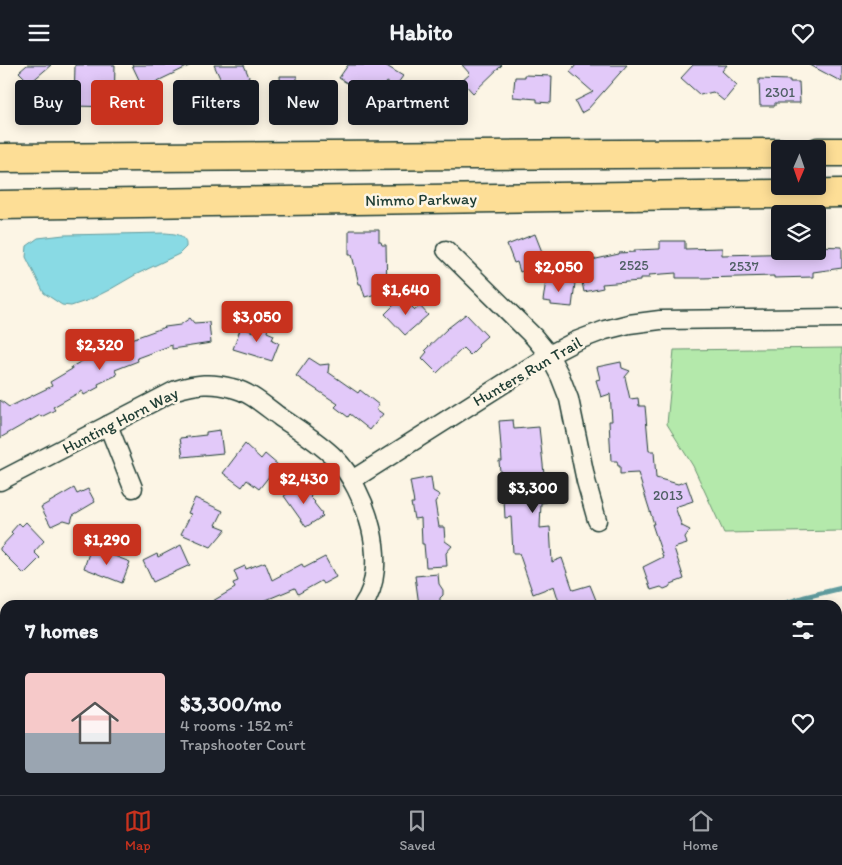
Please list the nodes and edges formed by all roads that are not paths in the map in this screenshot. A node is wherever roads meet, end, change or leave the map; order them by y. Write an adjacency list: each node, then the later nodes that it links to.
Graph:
1 (826, 152): 2 (highway)
2 (842, 152)
3 (771, 153): 4 (highway)
4 (0, 158)
5 (842, 193): 6 (highway, Nimmo Parkway)
6 (0, 205)
7 (446, 250): 9 (street)
8 (842, 318): 9 (street, Hunters Run Trail)
9 (549, 355): 11 (street, Hunters Run Trail); 14 (street)
10 (108, 425): 11 (street, Hunting Horn Way); 12 (street, Hunting Horn Way); 13 (street)
11 (352, 480): 15 (street, Hunting Horn Way)
12 (0, 481)
13 (133, 488)
14 (597, 520)
15 (365, 600)

